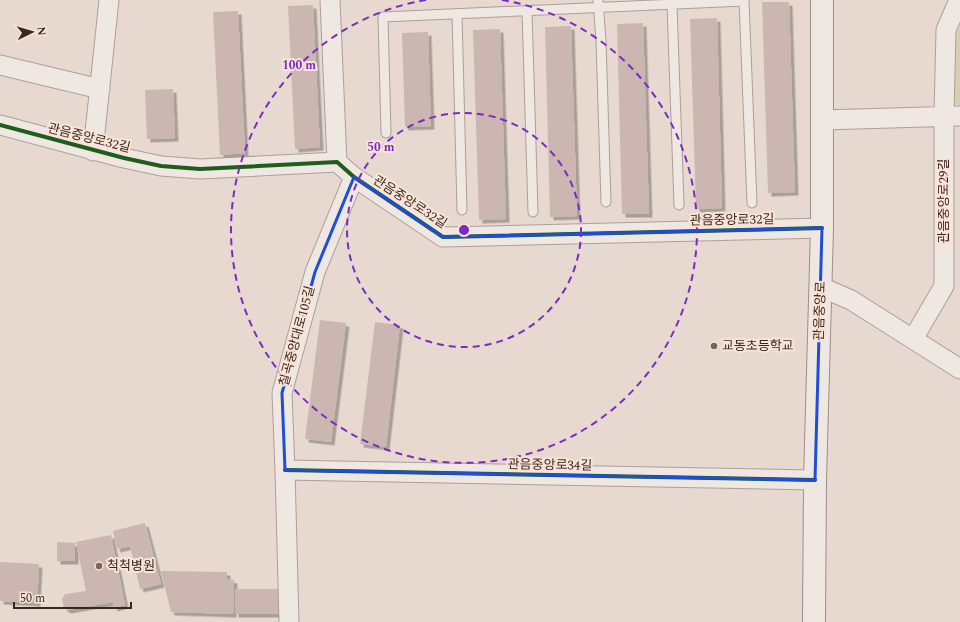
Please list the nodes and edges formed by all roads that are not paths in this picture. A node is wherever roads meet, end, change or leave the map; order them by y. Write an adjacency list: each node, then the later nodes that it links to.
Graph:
1 (109, 0): 10 (street)
2 (330, 0): 16 (street)
3 (822, 0): 12 (main road, 관음중앙로)
4 (959, 0): 11 (street, 관음중앙로29길)
5 (599, 4): 6 (lane); 7 (lane); 18 (lane)
6 (672, 4): 19 (lane); 20 (lane)
7 (527, 11): 8 (lane); 22 (lane)
8 (457, 14): 14 (lane); 21 (lane)
9 (0, 65): 10 (street)
10 (100, 90): 15 (street)
11 (952, 116): 12 (street); 24 (street, 관음중앙로29길)
12 (822, 120): 23 (main road, 관음중앙로)
13 (0, 125): 15 (street, 관음중앙로32길)
14 (386, 133)
15 (93, 150): 16 (street, 관음중앙로32길)
16 (337, 162): 17 (street, 관음중앙로32길)
17 (354, 177): 23 (street, 관음중앙로32길); 28 (street, 칠곡중앙대로105길)
18 (606, 202)
19 (752, 203)
20 (678, 205)
21 (462, 210)
22 (534, 212)
23 (822, 228): 25 (main road, 관음중앙로)
24 (952, 286): 26 (street)
25 (821, 287): 26 (street); 29 (main road, 관음중앙로)
26 (913, 339): 27 (street)
27 (960, 369)
28 (285, 470): 29 (street, 관음중앙로34길); 30 (street, 칠곡중앙대로105길)
29 (815, 480): 31 (main road, 관음중앙로)
30 (289, 622)
31 (814, 622)

